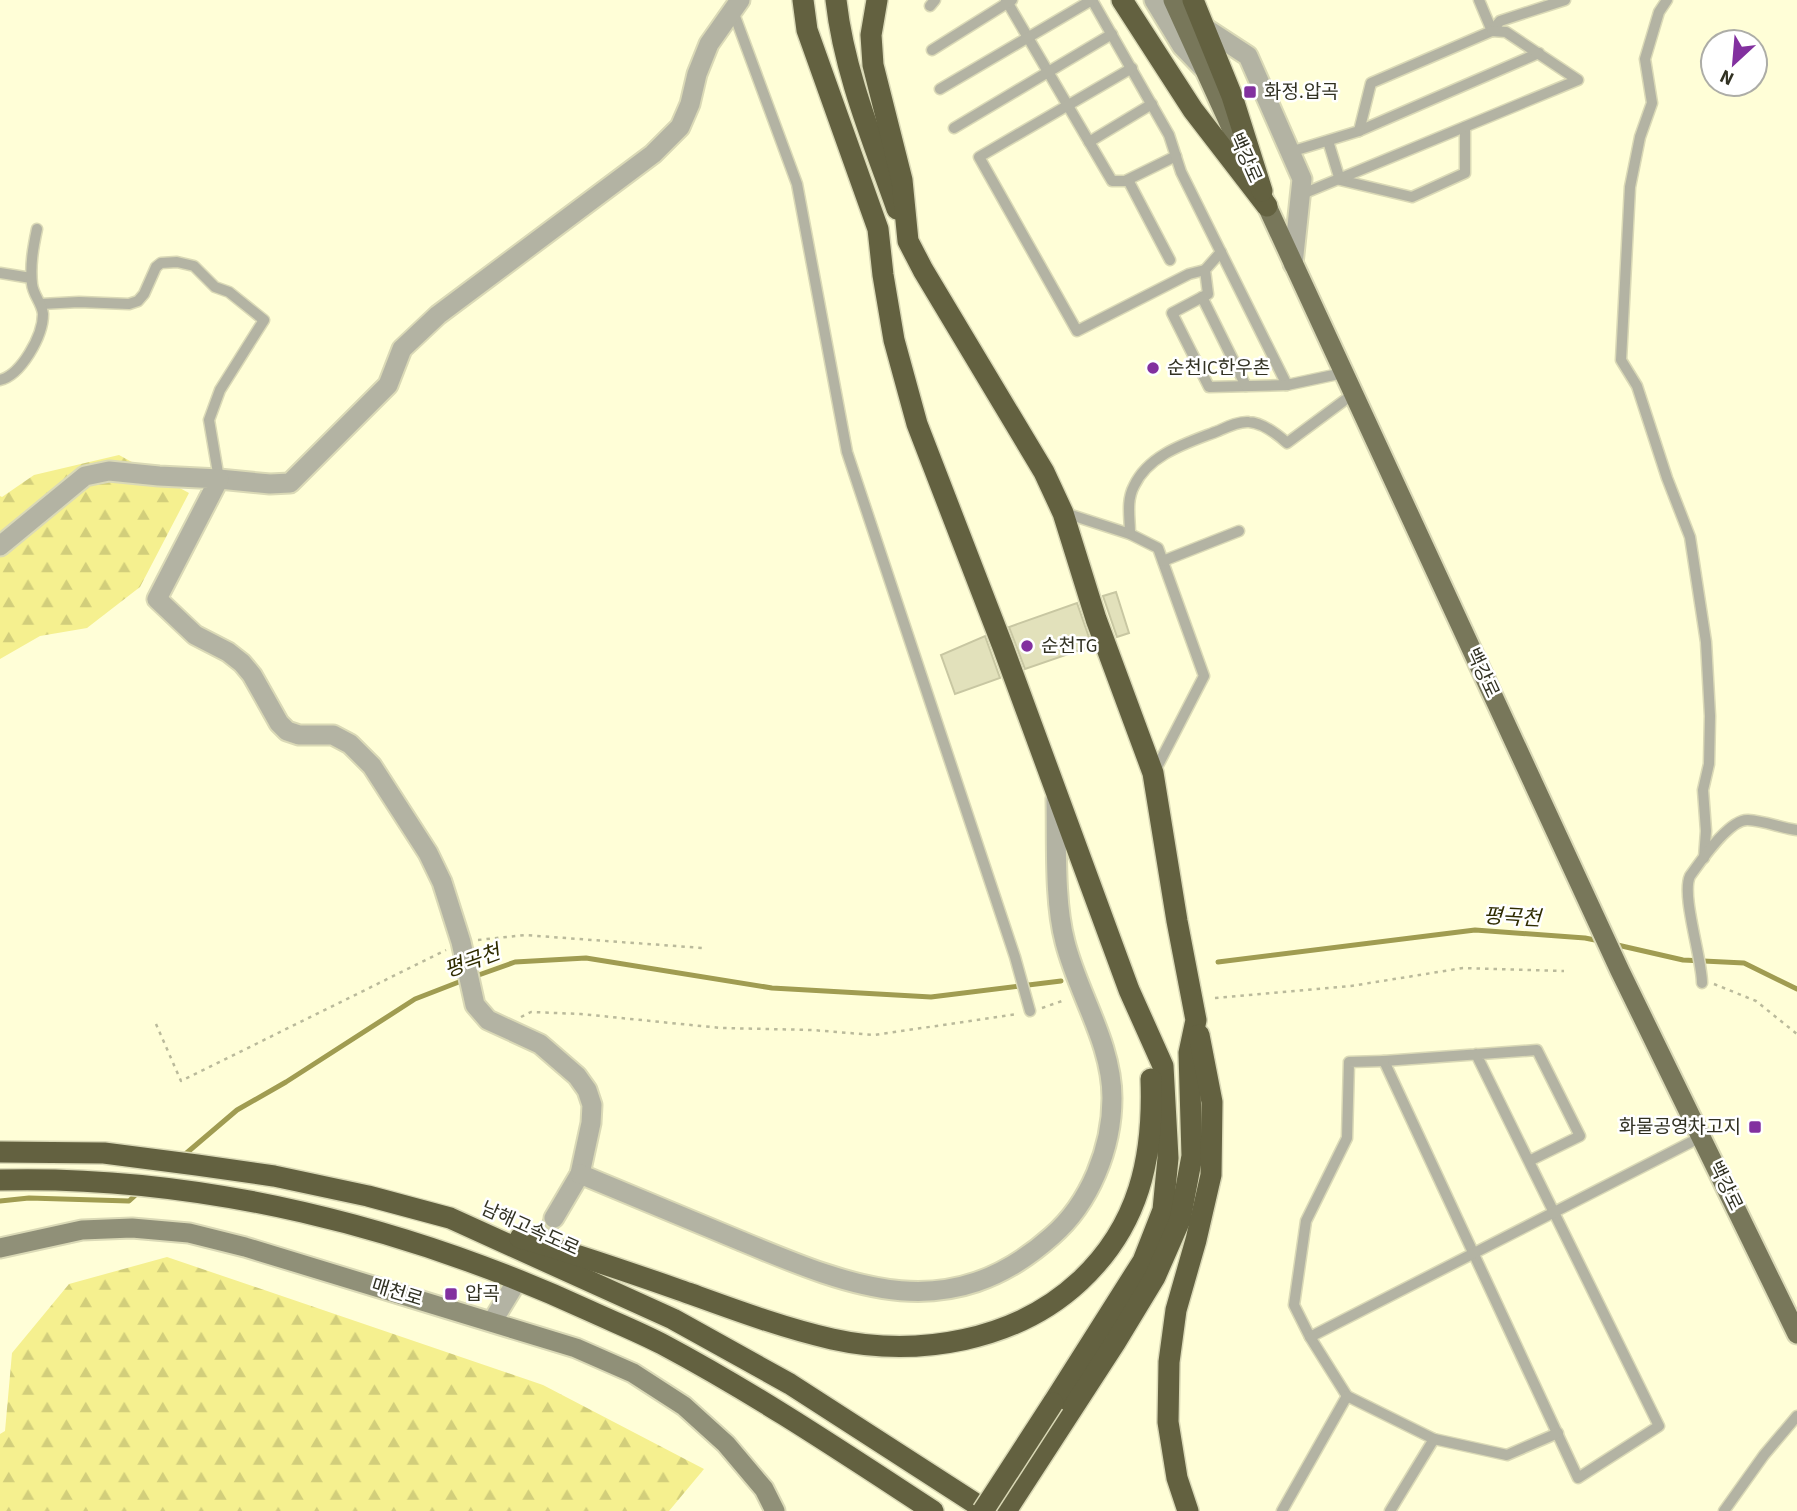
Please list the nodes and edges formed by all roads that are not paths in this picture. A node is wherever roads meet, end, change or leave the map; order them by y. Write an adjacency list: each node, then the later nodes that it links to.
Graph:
1 (803, 0): 58 (highway)
2 (836, 0): 37 (highway)
3 (877, 0): 37 (highway)
4 (1092, 0): 15 (lane); 16 (lane)
5 (1122, 0): 35 (highway)
6 (1154, 0): 20 (street)
7 (1479, 0): 14 (lane)
8 (1565, 0): 14 (lane)
9 (1667, 0): 60 (lane)
10 (1009, 1): 16 (lane); 17 (lane)
11 (1179, 2): 13 (highway); 20 (main road, 백강로)
12 (735, 3): 51 (street); 62 (lane)
13 (1205, 29): 30 (street); 35 (highway)
14 (1492, 31): 18 (lane); 27 (lane)
15 (1112, 34): 19 (lane); 21 (lane)
16 (1028, 37): 21 (lane); 22 (lane)
17 (932, 50)
18 (1539, 53): 25 (lane); 27 (lane)
19 (1132, 68): 23 (lane); 24 (lane)
20 (1207, 71): 35 (main road, 백강로)
21 (1048, 72): 24 (lane); 26 (lane)
22 (940, 89)
23 (1152, 104): 29 (lane); 31 (lane)
24 (1068, 107): 29 (lane); 41 (lane)
25 (1465, 127): 33 (lane); 33 (lane)
26 (954, 128)
27 (1359, 131): 28 (lane)
28 (1328, 141): 30 (lane); 33 (lane)
29 (1089, 142): 32 (lane)
30 (1290, 152): 34 (street)
31 (1176, 156): 32 (lane); 38 (lane)
32 (1128, 180): 39 (lane)
33 (1340, 180): 34 (lane)
34 (1300, 195): 40 (street)
35 (1267, 206): 40 (main road, 백강로)
36 (37, 229): 43 (lane)
37 (908, 241): 52 (highway)
38 (1220, 252): 41 (lane); 48 (lane)
39 (1170, 260)
40 (1293, 264): 46 (main road, 백강로)
41 (1205, 270): 44 (lane)
42 (0, 272): 43 (lane)
43 (32, 278): 45 (lane)
44 (1202, 297): 49 (lane); 49 (lane)
45 (41, 304): 47 (lane); 51 (lane)
46 (1343, 373): 48 (lane); 50 (main road, 백강로)
47 (0, 380)
48 (1287, 385): 49 (lane)
49 (1247, 386)
50 (1353, 394): 54 (lane); 67 (main road, 백강로)
51 (219, 479): 55 (street); 70 (street)
52 (1063, 513): 54 (lane); 57 (highway)
53 (1239, 531): 56 (lane)
54 (1130, 534): 56 (lane)
55 (0, 546)
56 (1163, 561): 57 (lane)
57 (1153, 773): 63 (highway)
58 (1055, 794): 64 (highway); 70 (street)
59 (1797, 830): 60 (lane)
60 (1704, 858): 61 (lane)
61 (1702, 979)
62 (1030, 1012)
63 (1196, 1020): 82 (highway); 90 (highway)
64 (1148, 1032): 73 (highway); 82 (highway)
65 (1476, 1054): 66 (lane); 69 (lane); 69 (lane)
66 (1384, 1061): 76 (lane); 80 (lane)
67 (1701, 1137): 72 (lane); 79 (main road, 백강로)
68 (0, 1153): 73 (highway, 남해고속도로)
69 (1529, 1161): 72 (lane)
70 (580, 1174): 74 (street)
71 (0, 1180): 87 (highway)
72 (1554, 1212): 76 (lane); 84 (lane)
73 (450, 1218): 88 (highway, 남해고속도로)
74 (554, 1218)
75 (0, 1248): 78 (main road, 매천로)
76 (1475, 1253): 80 (lane); 84 (lane)
77 (512, 1289): 78 (street)
78 (492, 1322): 86 (main road, 매천로)
79 (1797, 1334)
80 (1310, 1337): 81 (lane)
81 (1347, 1396): 85 (lane); 91 (lane)
82 (1059, 1410): 88 (highway, bridge); 89 (highway)
83 (1797, 1416): 93 (lane)
84 (1558, 1433): 85 (lane)
85 (1434, 1439): 92 (lane)
86 (775, 1511)
87 (933, 1511)
88 (985, 1511)
89 (1006, 1511)
90 (1188, 1511)
91 (1282, 1511)
92 (1390, 1511)
93 (1724, 1511)

